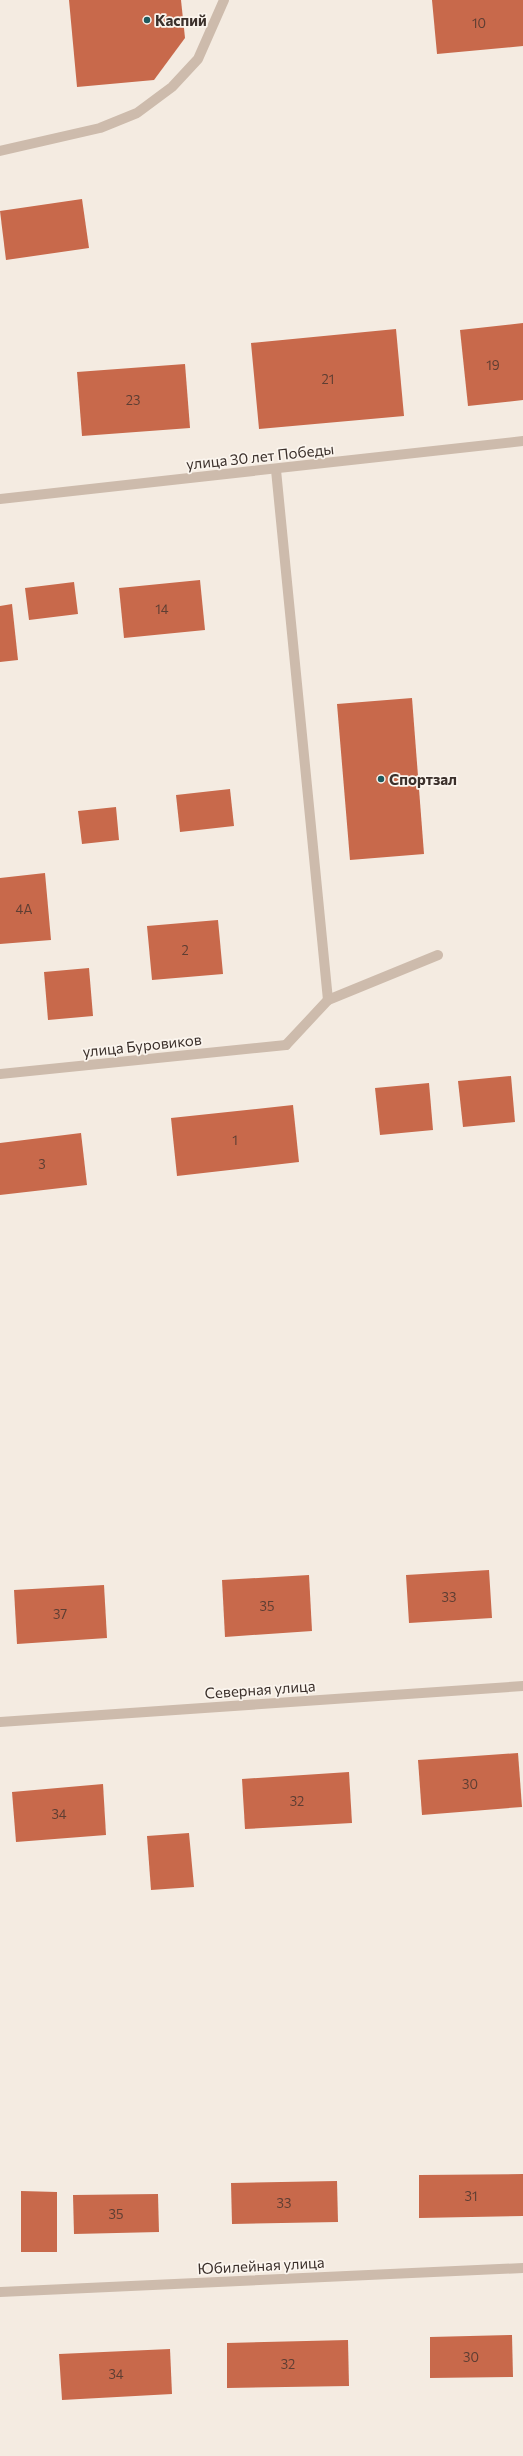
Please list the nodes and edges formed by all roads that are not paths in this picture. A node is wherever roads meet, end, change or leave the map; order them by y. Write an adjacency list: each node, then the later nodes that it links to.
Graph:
1 (224, 0): 2 (street)
2 (0, 151)
3 (523, 440): 4 (street, улица 30 лет Победы)
4 (276, 470): 5 (street, улица 30 лет Победы); 7 (street)
5 (0, 499)
6 (438, 955): 7 (street)
7 (328, 1000): 8 (street, улица Буровиков)
8 (0, 1074)
9 (523, 1686): 10 (street, Северная улица)
10 (0, 1722)
11 (523, 2268): 12 (street, Юбилейная улица)
12 (0, 2292)

